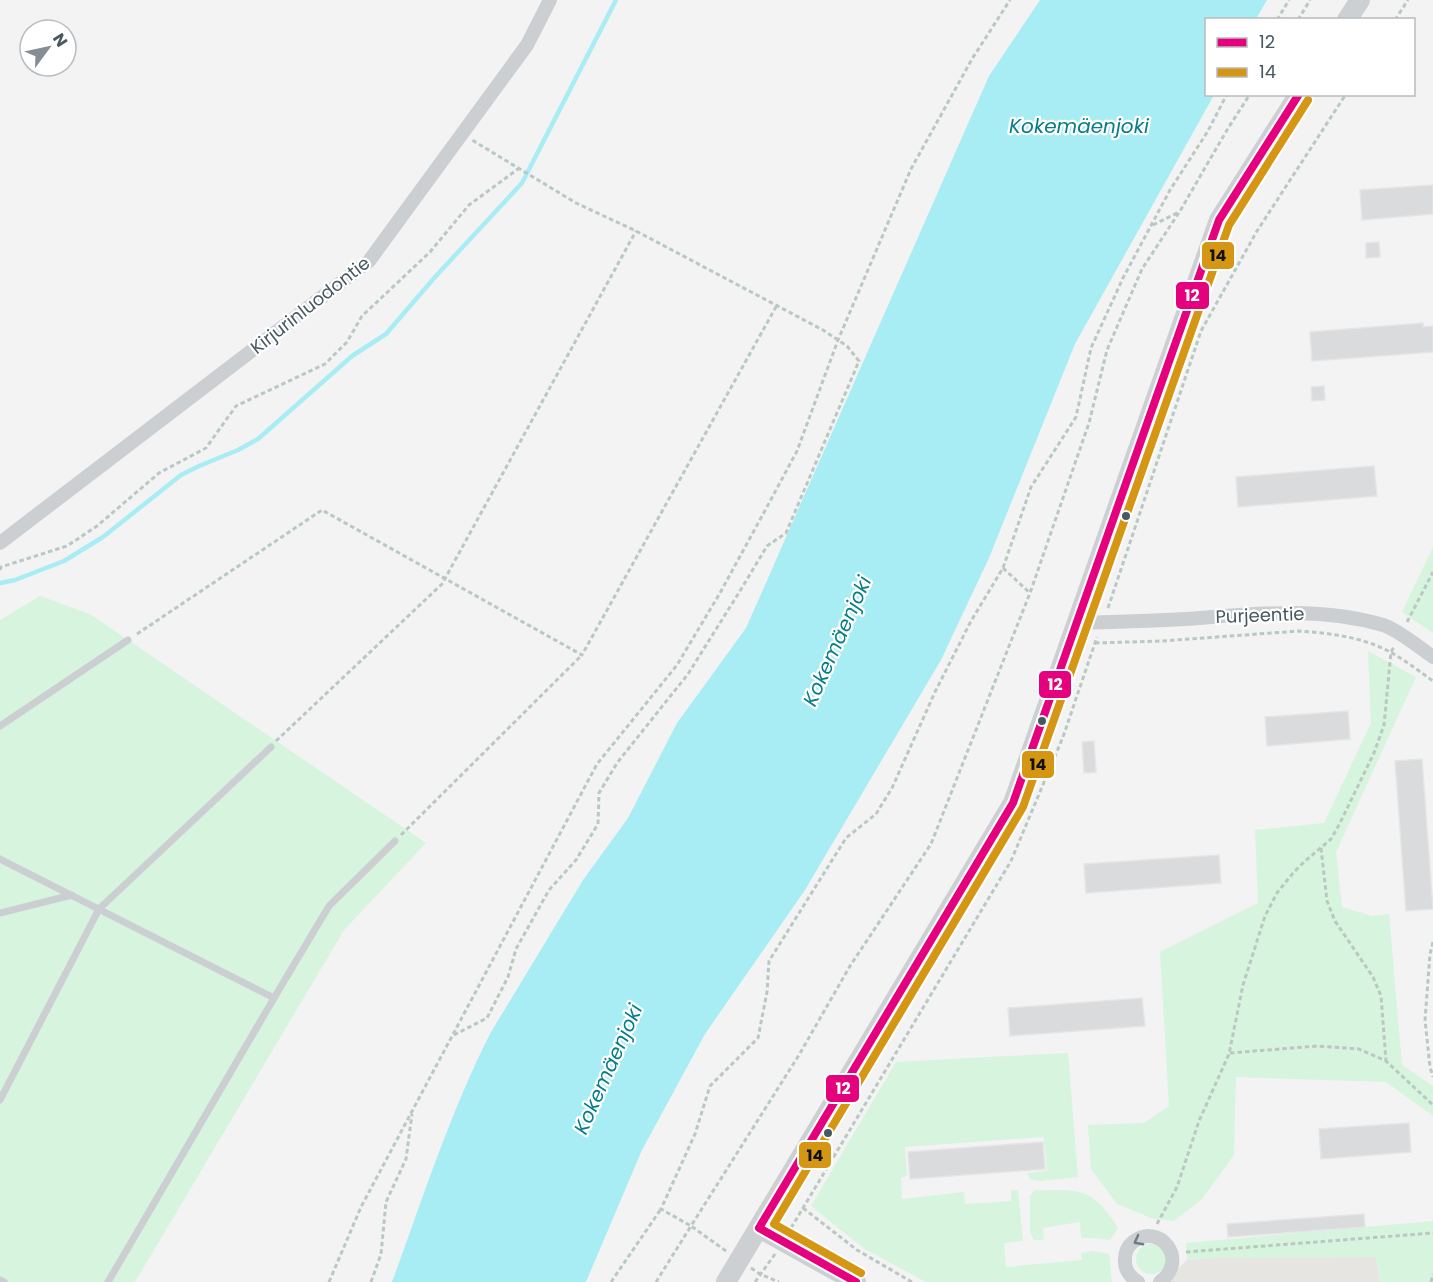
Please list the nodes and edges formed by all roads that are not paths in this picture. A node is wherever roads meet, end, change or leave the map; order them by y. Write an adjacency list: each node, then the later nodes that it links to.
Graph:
1 (550, 0): 5 (street, Kirjurinluodontie)
2 (1360, 0): 3 (street)
3 (1348, 18)
4 (1298, 96): 6 (street)
5 (0, 543)
6 (1076, 623): 8 (street, Purjeentie); 18 (street)
7 (128, 640): 9 (lane)
8 (1433, 657)
9 (0, 726)
10 (271, 747): 14 (lane)
11 (395, 841): 16 (lane)
12 (0, 859): 13 (lane)
13 (72, 895): 14 (lane); 15 (lane)
14 (99, 909): 16 (lane); 17 (lane)
15 (0, 913)
16 (274, 998): 19 (lane)
17 (0, 1100)
18 (759, 1228): 20 (street); 21 (street)
19 (108, 1282)
20 (726, 1282)
21 (856, 1282)
22 (1138, 1282): 23 (street, one-way to 22)
23 (1160, 1282)

